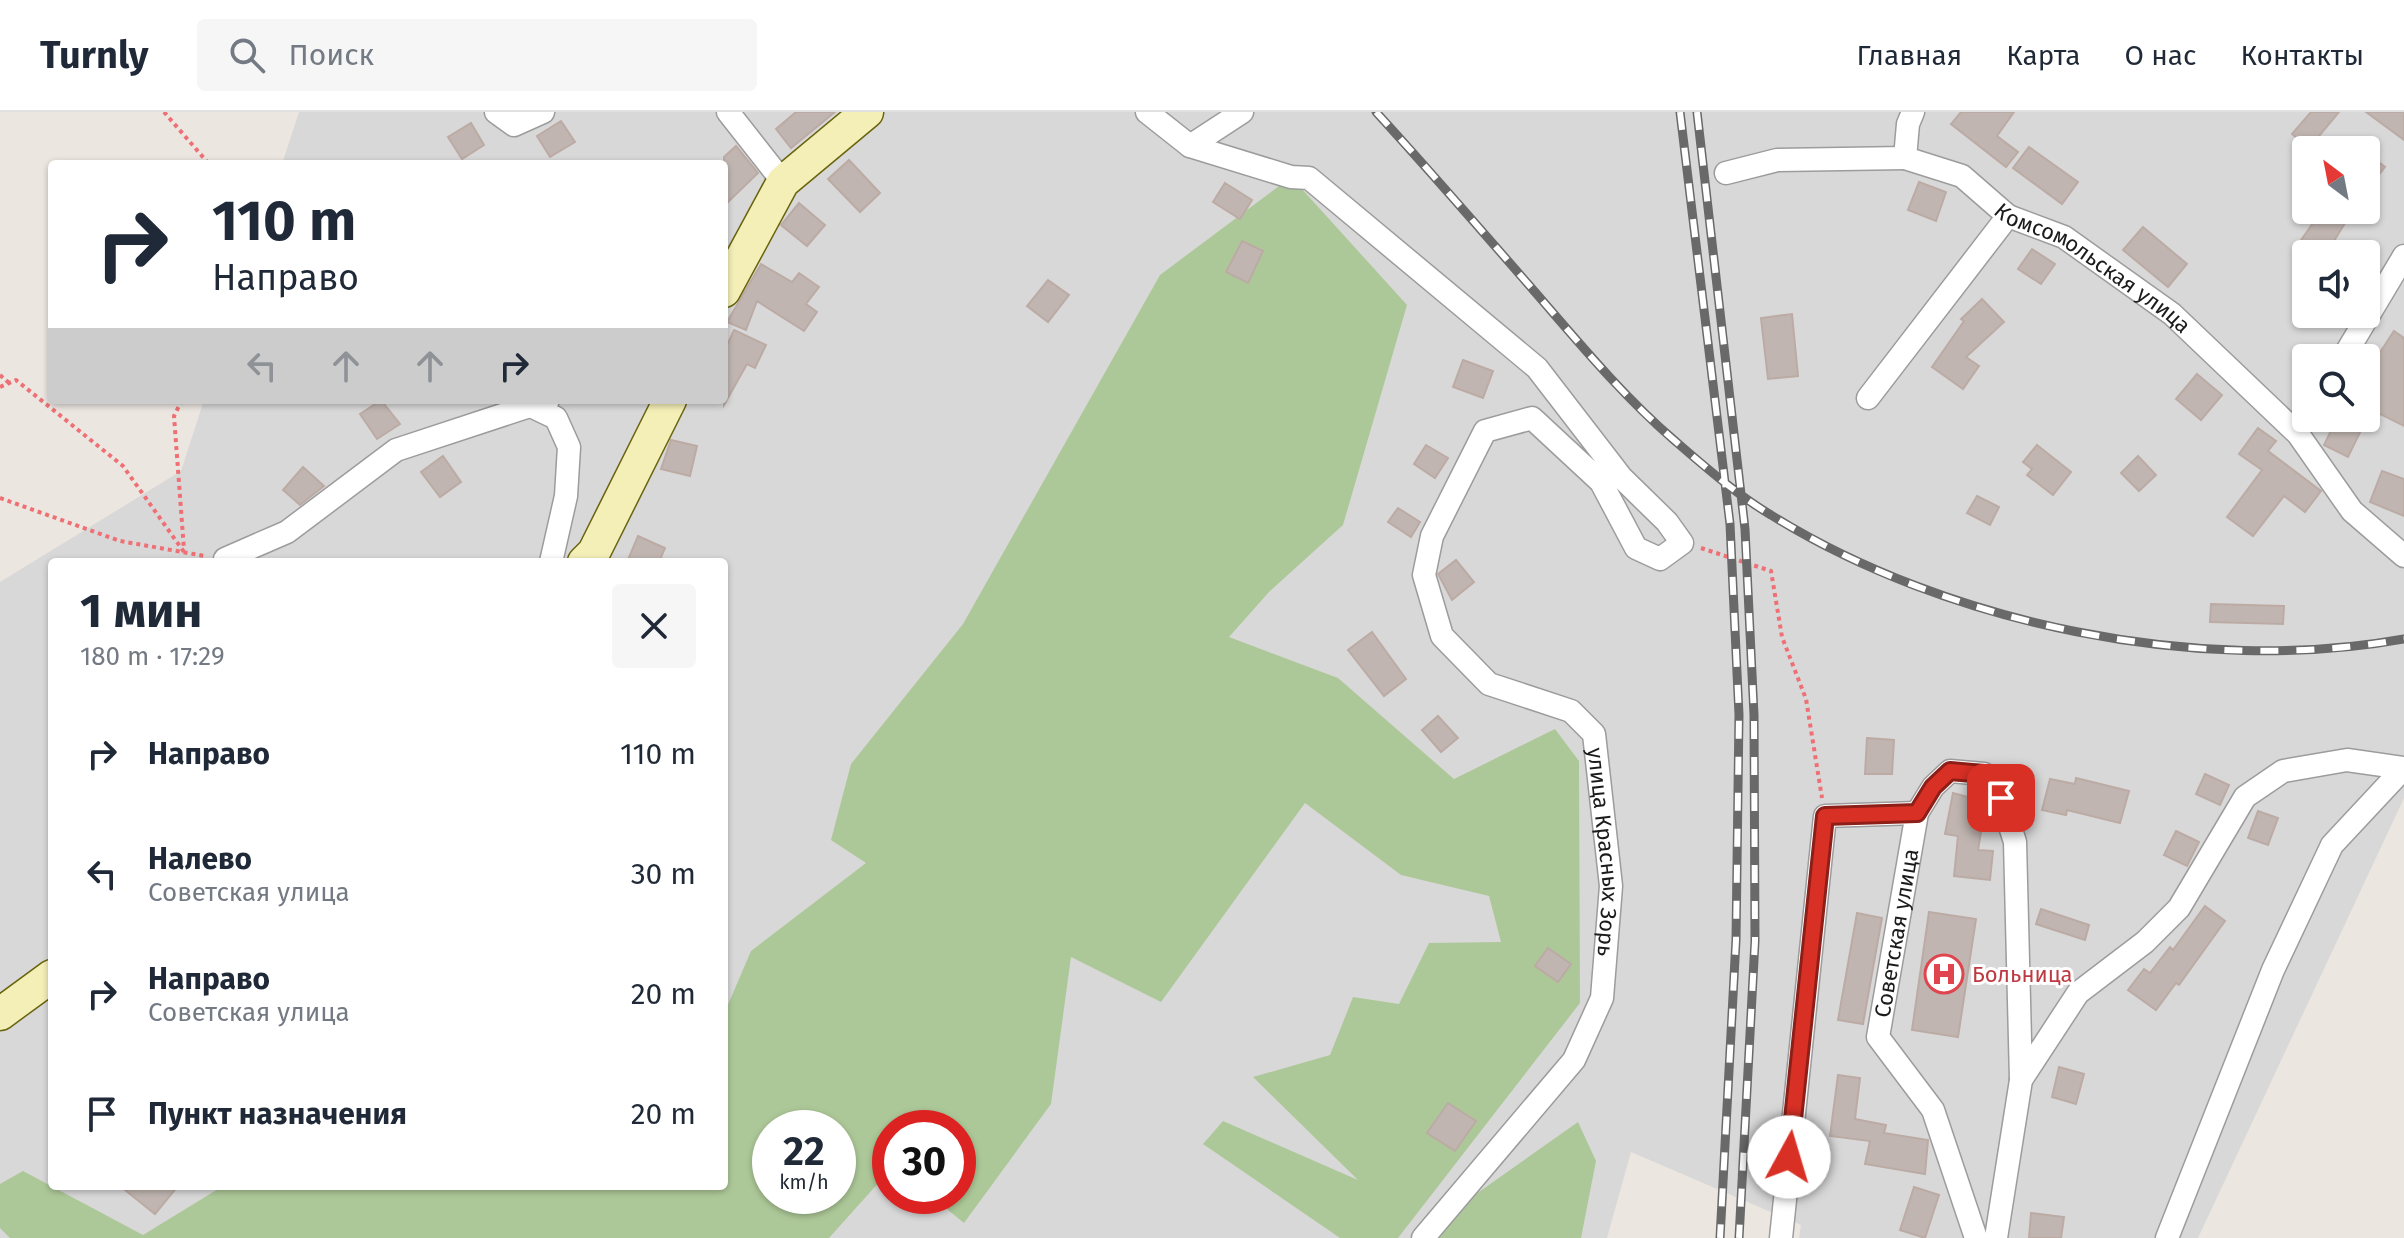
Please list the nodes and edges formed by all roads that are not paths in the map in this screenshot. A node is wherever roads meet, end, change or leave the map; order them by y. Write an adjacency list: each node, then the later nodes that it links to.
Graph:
1 (496, 112): 2 (street)
2 (543, 112)
3 (728, 112): 11 (street)
4 (867, 112): 11 (street)
5 (1147, 112): 8 (street)
6 (1242, 112): 8 (street)
7 (1913, 112): 9 (street)
8 (1190, 146): 32 (street, улица Красных Зорь)
9 (1905, 158): 10 (street, Комсомольская улица); 12 (street, Комсомольская улица)
10 (1726, 173)
11 (783, 182): 13 (street)
12 (2008, 216): 18 (street); 21 (street, Комсомольская улица)
13 (754, 230): 14 (street); 16 (street)
14 (728, 253)
15 (2404, 256): 17 (street)
16 (728, 283)
17 (2351, 344)
18 (1868, 398)
19 (541, 404): 24 (street); 25 (street)
20 (668, 404): 26 (street)
21 (2292, 417)
22 (2306, 432): 23 (street, Комсомольская улица)
23 (2404, 556)
24 (227, 558)
25 (552, 558)
26 (588, 558)
27 (2403, 769): 31 (street); 36 (street)
28 (1917, 813): 31 (street, Советская улица); 33 (street); 34 (street, Советская улица)
29 (48, 979): 30 (street)
30 (0, 1014)
31 (2021, 1080): 35 (street)
32 (1423, 1238)
33 (1781, 1238)
34 (1976, 1238)
35 (1996, 1238)
36 (2167, 1238)

